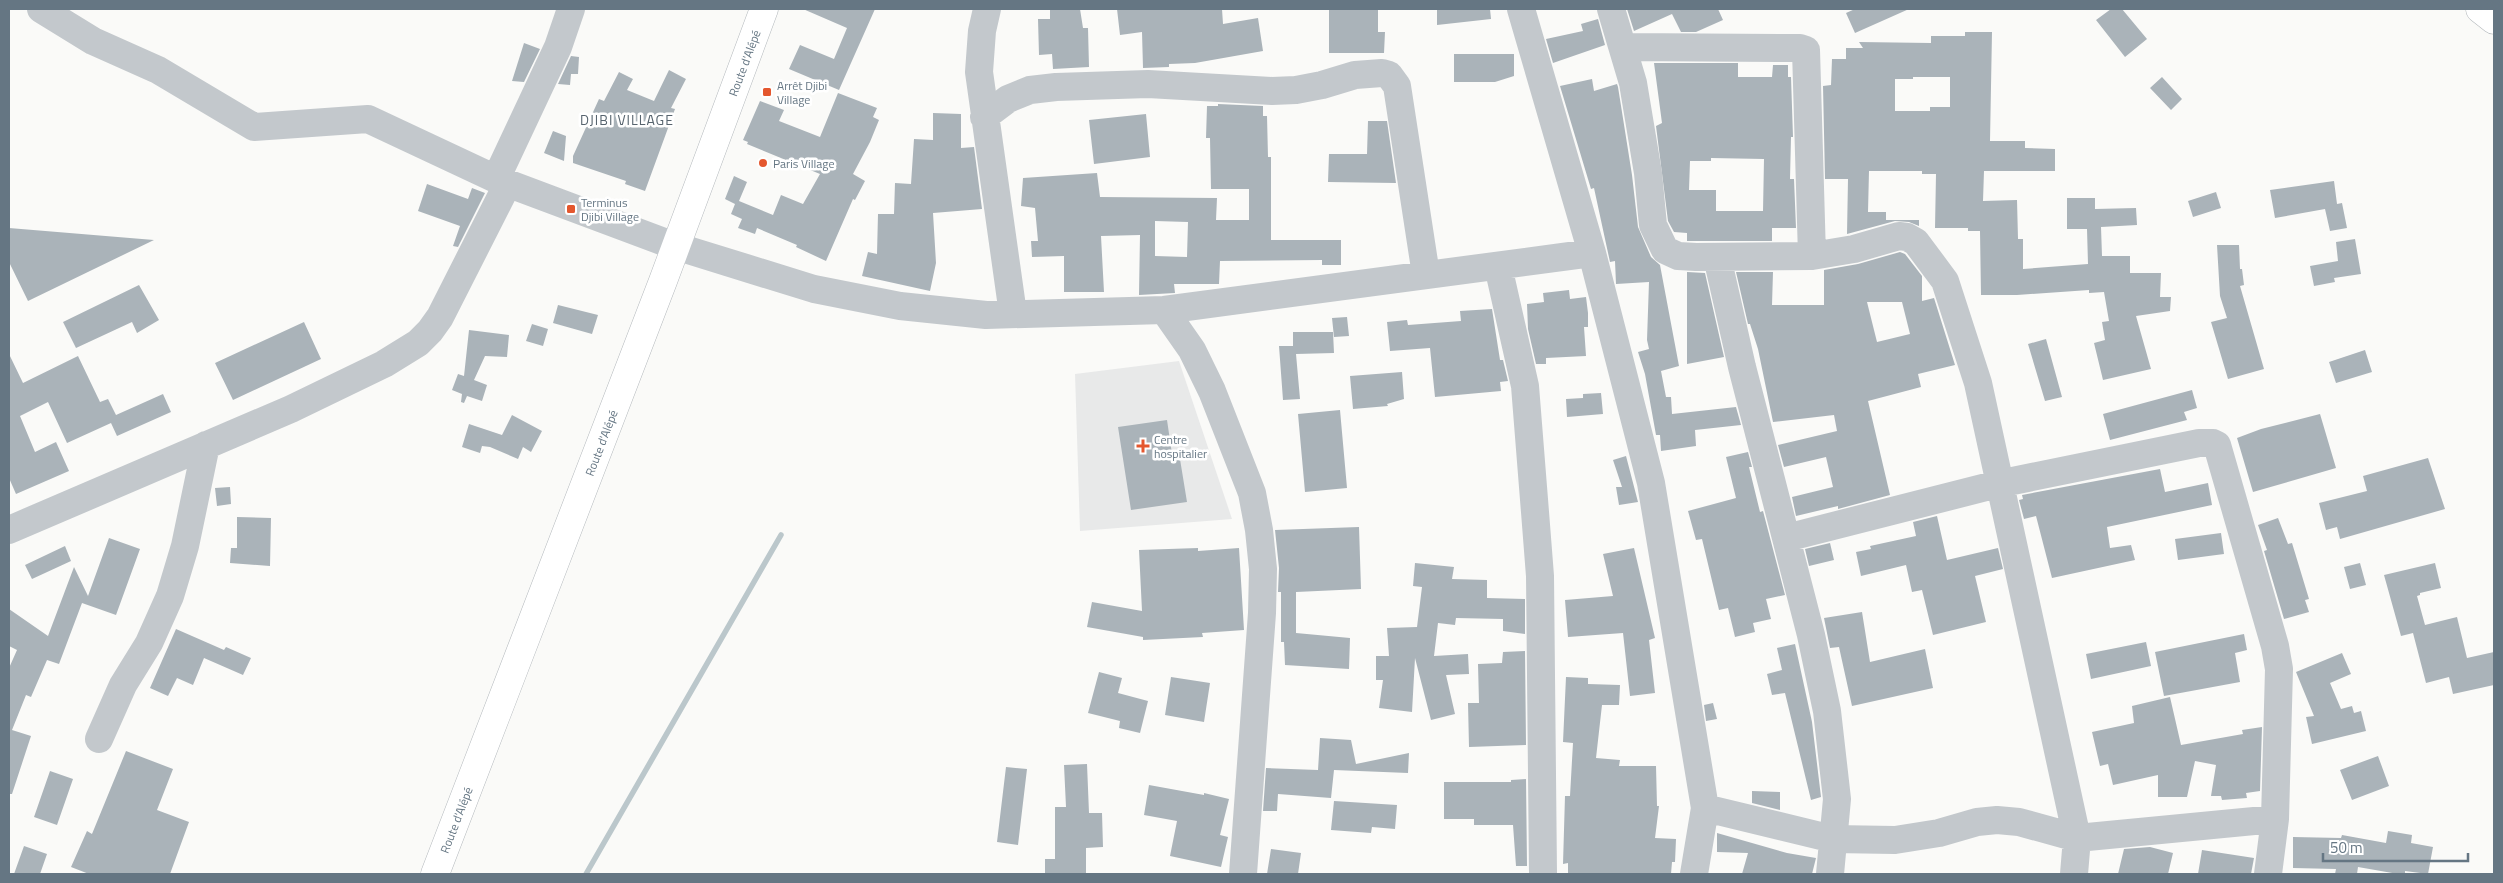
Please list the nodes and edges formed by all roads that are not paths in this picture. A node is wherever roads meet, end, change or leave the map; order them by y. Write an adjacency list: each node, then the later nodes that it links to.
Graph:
1 (41, 9): 11 (street)
2 (571, 9): 11 (street)
3 (764, 9): 12 (main road, Route d'Alépé)
4 (987, 9): 10 (street)
5 (1521, 9): 13 (street)
6 (1612, 9): 9 (street)
7 (2480, 9): 8 (main road)
8 (2494, 20)
9 (1623, 47): 14 (street); 15 (street)
10 (984, 117): 17 (street); 19 (street)
11 (502, 181): 12 (street); 20 (street)
12 (675, 246): 19 (street); 29 (main road, Route d'Alépé)
13 (1592, 253): 16 (street); 25 (street)
14 (1812, 256): 15 (street); 21 (street)
15 (1717, 257): 23 (street)
16 (1498, 266): 17 (street); 31 (street)
17 (1426, 276): 18 (street)
18 (1164, 310): 19 (street); 30 (street)
19 (1013, 314)
20 (206, 445): 22 (street); 24 (street)
21 (1998, 484): 23 (street); 26 (street); 27 (street)
22 (9, 530)
23 (1786, 538): 28 (street)
24 (99, 739)
25 (1705, 808): 28 (street); 32 (street)
26 (2275, 819): 27 (street); 35 (street)
27 (2077, 838): 28 (street); 34 (street)
28 (1833, 839): 33 (street)
29 (435, 874)
30 (1243, 874)
31 (1543, 874)
32 (1694, 874)
33 (1830, 874)
34 (2074, 874)
35 (2268, 874)

